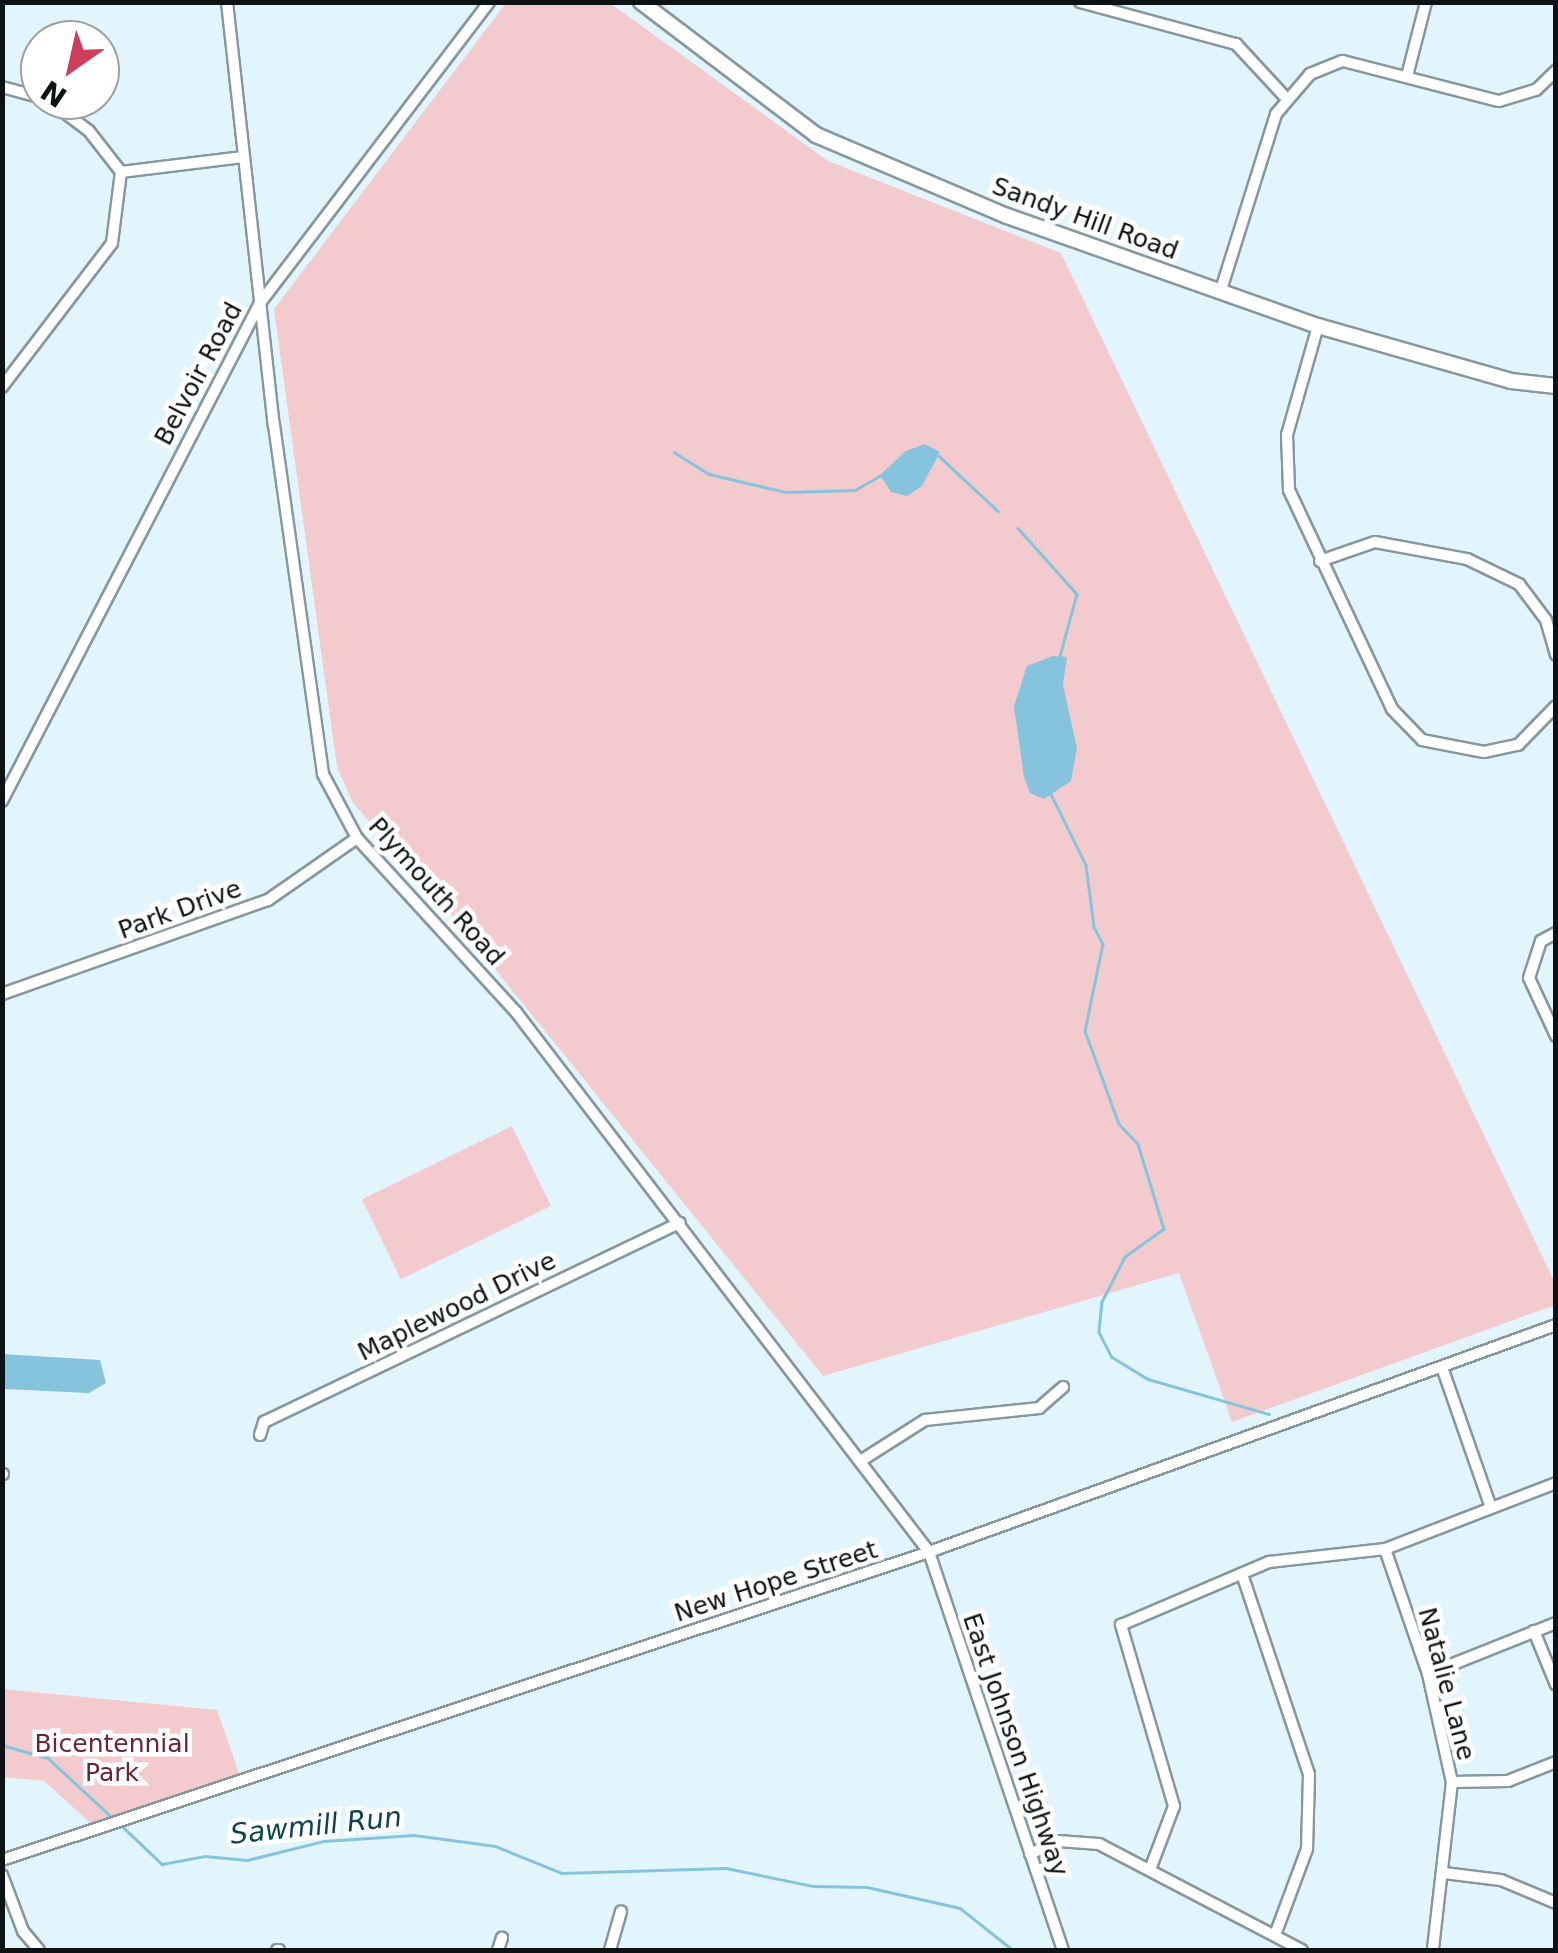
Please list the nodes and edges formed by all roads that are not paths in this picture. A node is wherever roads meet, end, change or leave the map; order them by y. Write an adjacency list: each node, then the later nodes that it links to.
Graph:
1 (227, 2): 12 (street, Plymouth Road)
2 (489, 2): 15 (street, Belvoir Road)
3 (640, 2): 14 (main road, Sandy Hill Road)
4 (1080, 2): 7 (street)
5 (1138, 2): 7 (street)
6 (1426, 2): 9 (street)
7 (1140, 19): 10 (street)
8 (1556, 71): 9 (street)
9 (1407, 76): 10 (street)
10 (1285, 96): 14 (street)
11 (75, 120): 13 (street)
12 (243, 156): 13 (street); 15 (street, Plymouth Road)
13 (121, 172): 18 (street)
14 (1220, 292): 16 (main road, Sandy Hill Road)
15 (260, 303): 22 (street, Belvoir Road); 23 (street, Plymouth Road)
16 (1318, 326): 17 (main road, Sandy Hill Road); 19 (street)
17 (1556, 386)
18 (2, 388)
19 (1320, 560): 20 (street); 21 (street)
20 (1556, 655)
21 (1556, 706)
22 (2, 801)
23 (357, 838): 25 (street, Park Drive); 27 (street, Plymouth Road)
24 (1556, 933): 26 (street)
25 (2, 994)
26 (1556, 1036)
27 (680, 1222): 31 (street, Maplewood Drive); 32 (street, Plymouth Road)
28 (1556, 1325): 29 (street, New Hope Street)
29 (1442, 1367): 34 (street); 36 (street, New Hope Street)
30 (1063, 1386): 32 (street)
31 (260, 1435)
32 (862, 1460): 36 (street, Plymouth Road)
33 (1556, 1483): 34 (street)
34 (1490, 1505): 35 (street)
35 (1385, 1549): 37 (street); 40 (street, Natalie Lane)
36 (929, 1552): 44 (street, East Johnson Highway); 45 (street, New Hope Street)
37 (1242, 1574): 46 (street); 51 (street)
38 (1556, 1622): 39 (street)
39 (1534, 1631): 40 (street); 41 (street)
40 (1428, 1674): 43 (street, Natalie Lane)
41 (1556, 1685)
42 (1556, 1762): 43 (street)
43 (1452, 1782): 47 (street, Natalie Lane)
44 (1030, 1854): 46 (street); 53 (street, East Johnson Highway)
45 (2, 1860)
46 (1151, 1867): 51 (street)
47 (1444, 1873): 49 (street); 58 (street, Natalie Lane)
48 (2, 1875): 54 (street)
49 (1556, 1903)
50 (621, 1912): 56 (street)
51 (1275, 1935): 57 (street)
52 (502, 1938): 55 (street)
53 (1061, 1946)
54 (39, 1950)
55 (498, 1950)
56 (610, 1950)
57 (1302, 1950)
58 (1433, 1950)

